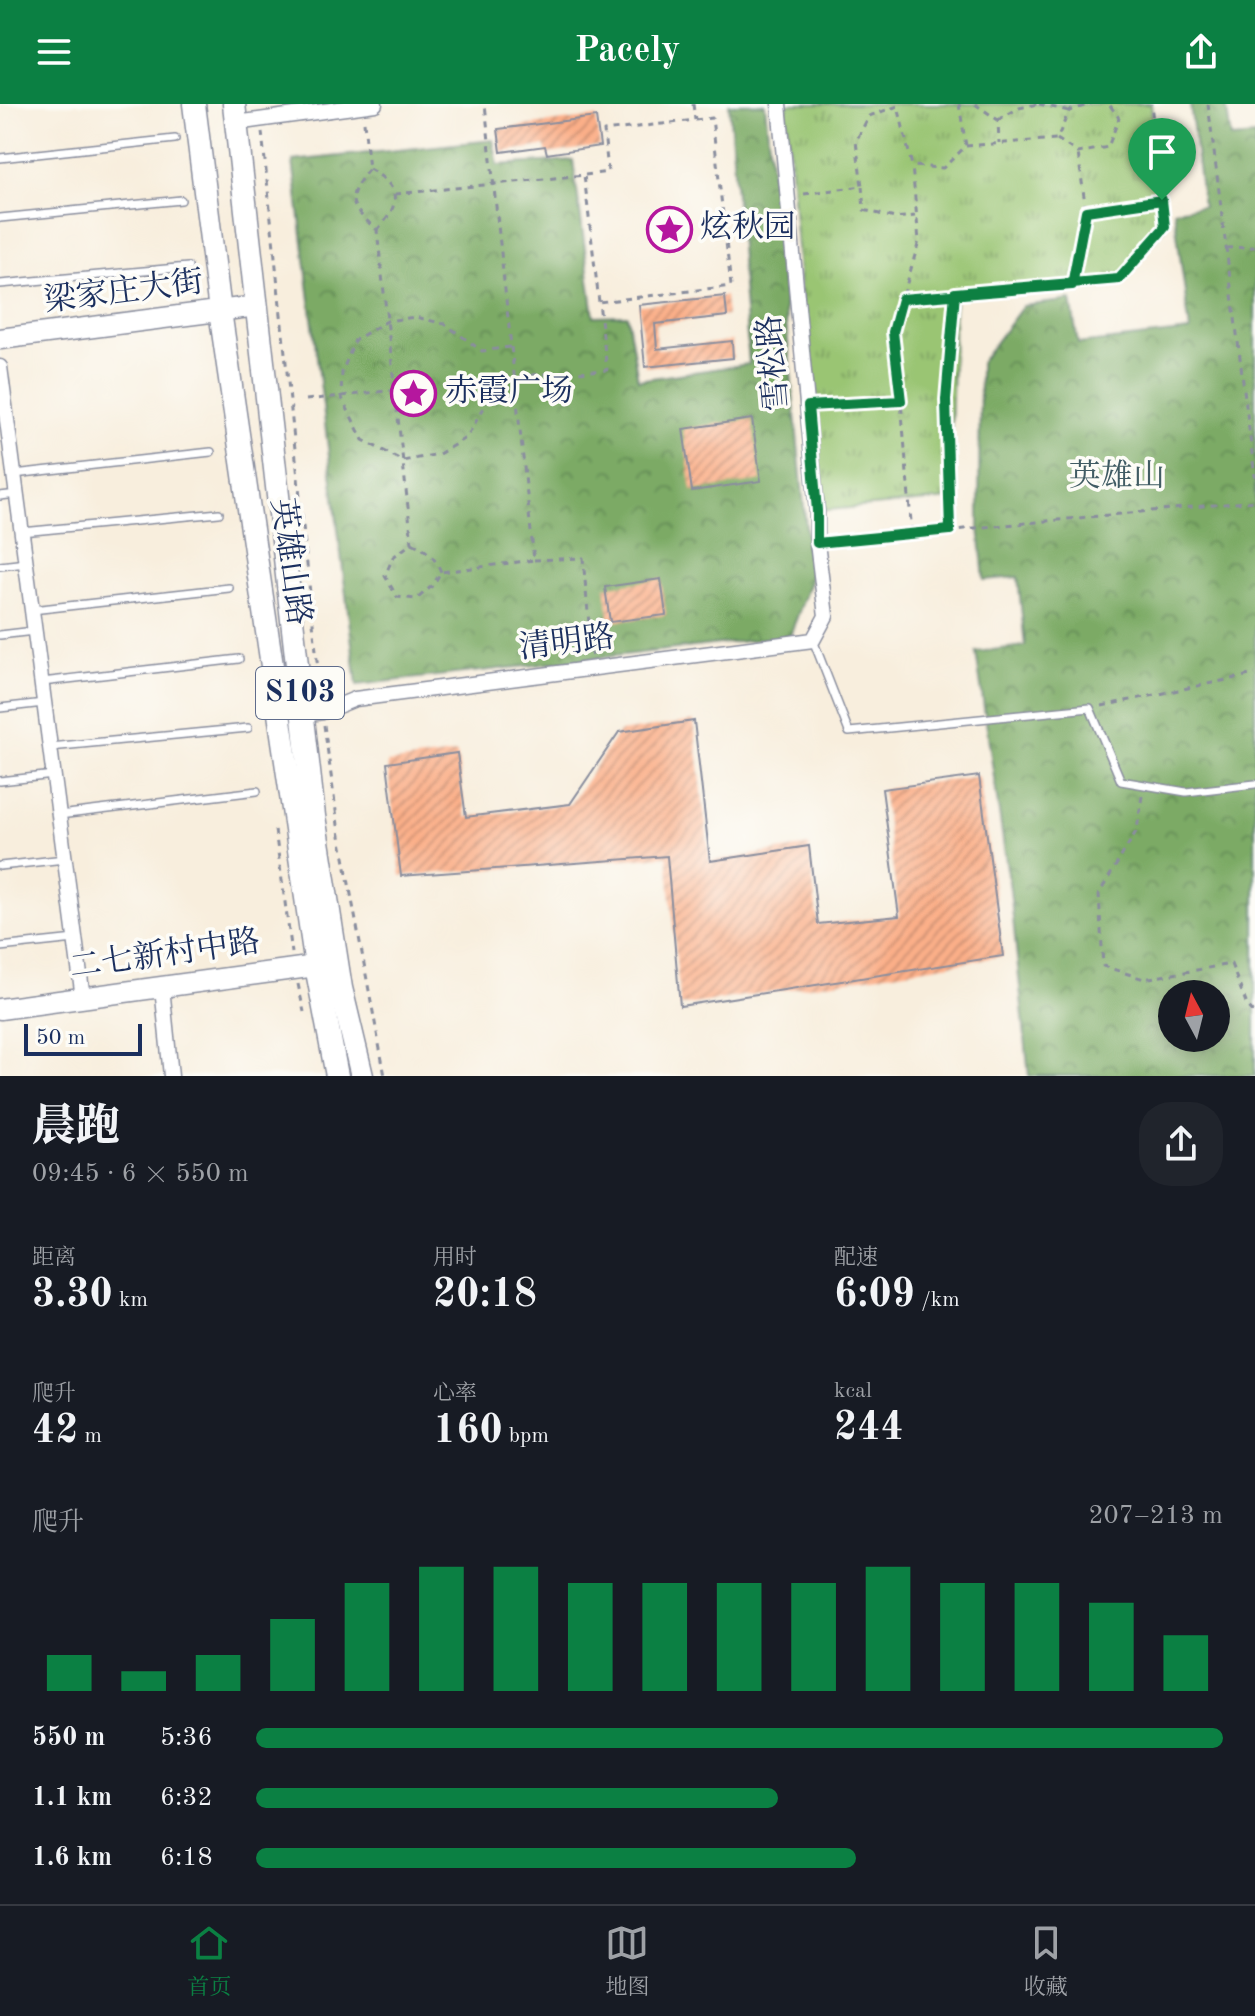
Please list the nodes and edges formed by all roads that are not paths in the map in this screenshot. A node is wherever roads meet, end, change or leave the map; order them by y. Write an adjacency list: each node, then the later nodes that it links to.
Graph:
1 (194, 104): 12 (main road, 英雄山路 / S103)
2 (779, 104): 28 (street, 雪松路)
3 (368, 105): 4 (street)
4 (235, 113): 11 (main road, 英雄山路 / S103)
5 (175, 139): 6 (lane)
6 (0, 158)
7 (181, 200): 8 (lane)
8 (0, 218)
9 (188, 267): 10 (lane)
10 (0, 284)
11 (257, 306): 12 (street, 梁家庄大街); 33 (main road, 英雄山路 / S103)
12 (220, 311): 13 (street, 梁家庄大街); 45 (main road, 英雄山路 / S103)
13 (0, 339)
14 (0, 367): 15 (street)
15 (4, 425): 17 (street)
16 (211, 452): 17 (lane)
17 (14, 474): 18 (street)
18 (17, 494): 19 (lane); 21 (street)
19 (0, 496)
20 (219, 513): 21 (lane)
21 (22, 532): 22 (street)
22 (26, 563): 23 (lane); 25 (street)
23 (0, 566)
24 (229, 588): 25 (lane)
25 (32, 610): 26 (street)
26 (35, 631): 27 (lane); 30 (street)
27 (0, 635)
28 (813, 640): 33 (street, 清明路); 38 (lane)
29 (239, 659): 30 (lane)
30 (42, 682): 31 (street)
31 (44, 703): 32 (lane); 35 (street)
32 (0, 708)
33 (312, 714): 45 (main road, 英雄山路 / S103)
34 (248, 728): 35 (lane)
35 (50, 747): 36 (street)
36 (54, 775): 37 (lane); 40 (street)
37 (0, 781)
38 (1255, 784)
39 (257, 791): 40 (lane)
40 (59, 815): 41 (street)
41 (65, 859): 42 (lane); 43 (street)
42 (0, 866)
43 (75, 939): 44 (lane); 47 (street)
44 (0, 947)
45 (326, 963): 46 (street, 二七新村中路); 50 (main road, 英雄山路 / S103); 51 (main road, 英雄山路 / S103)
46 (162, 987): 47 (street, 二七新村中路); 49 (street)
47 (83, 998): 48 (street, 二七新村中路)
48 (0, 1009)
49 (171, 1076)
50 (337, 1076)
51 (362, 1076)

